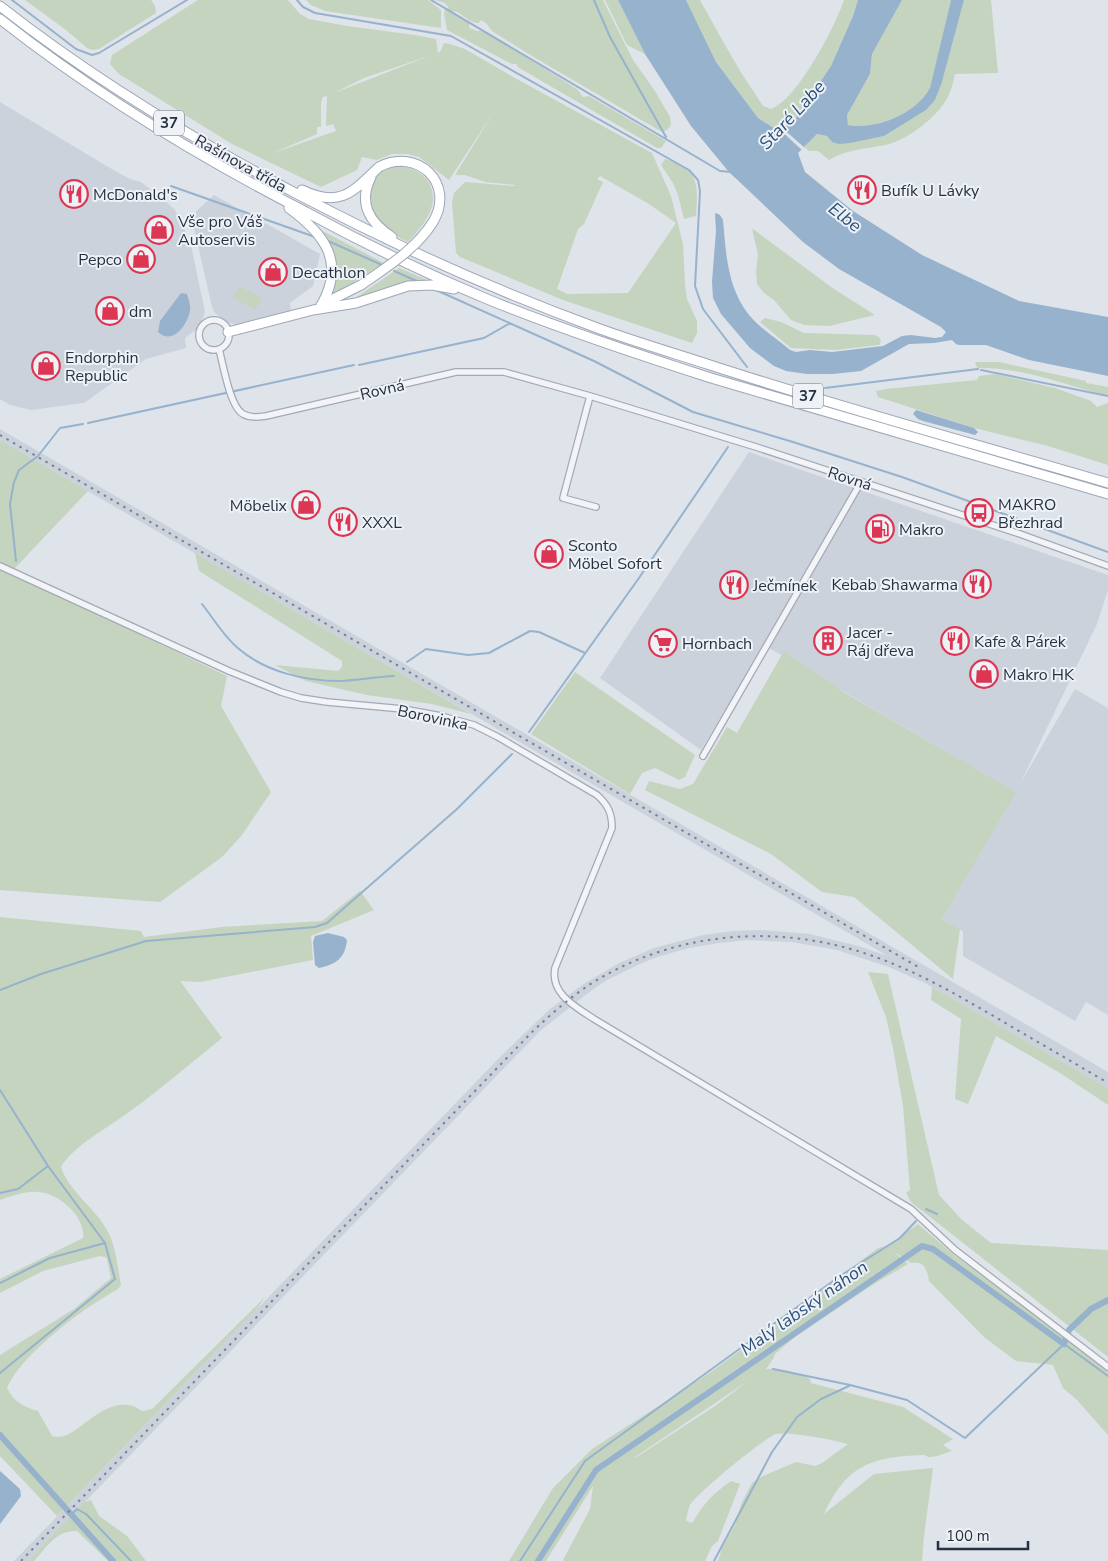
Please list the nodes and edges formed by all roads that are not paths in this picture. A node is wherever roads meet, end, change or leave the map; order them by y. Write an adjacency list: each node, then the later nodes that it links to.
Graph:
1 (0, 6): 4 (main road, Rašínova třída / 37)
2 (0, 19): 5 (main road, Rašínova třída / 37)
3 (376, 170): 4 (main road); 6 (main road); 8 (main road, bridge)
4 (265, 177): 6 (main road, Rašínova třída / 37)
5 (262, 190): 7 (main road, Rašínova třída / 37); 8 (main road)
6 (422, 256): 14 (main road, 37)
7 (487, 299): 9 (main road); 15 (main road, 37)
8 (322, 304): 9 (main road)
9 (313, 310): 10 (main road)
10 (228, 332): 11 (street); 11 (street)
11 (218, 349): 12 (street, Rovná)
12 (590, 396): 13 (street, Rovná); 16 (street)
13 (861, 482): 18 (street, Rovná); 19 (street)
14 (1108, 483)
15 (1108, 494)
16 (596, 507)
17 (0, 566): 20 (street, Borovinka)
18 (1108, 566)
19 (703, 756)
20 (1108, 1367)

